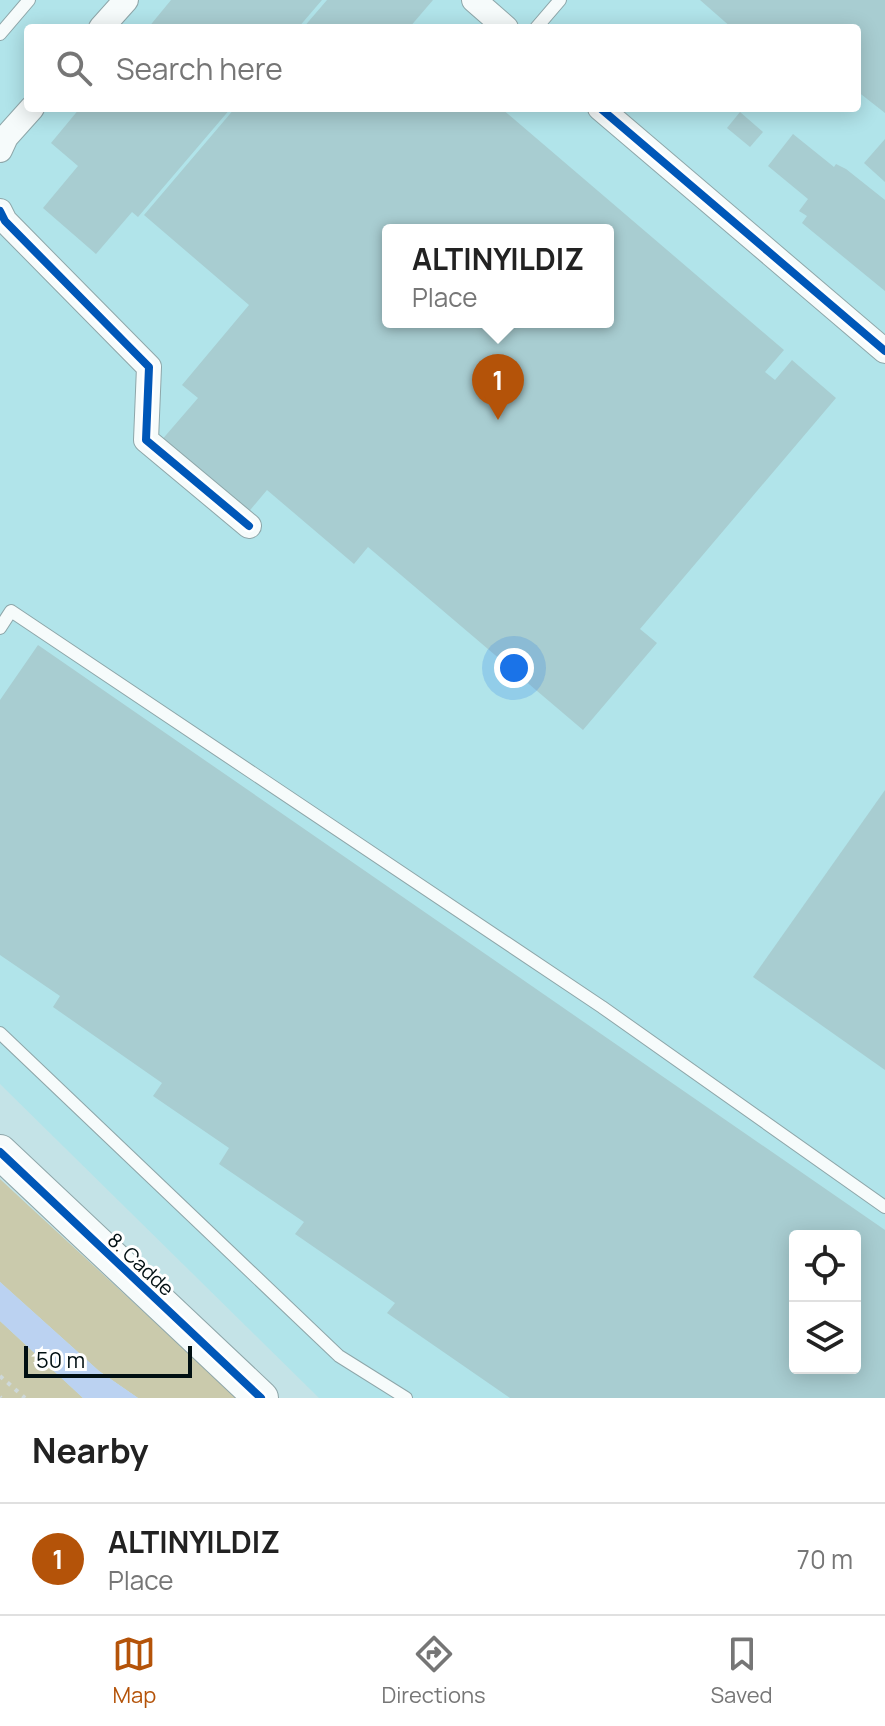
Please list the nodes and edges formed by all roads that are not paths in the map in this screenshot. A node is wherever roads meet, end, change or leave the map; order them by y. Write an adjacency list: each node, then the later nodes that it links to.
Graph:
1 (29, 0): 8 (lane)
2 (126, 0): 5 (street)
3 (474, 0): 6 (street)
4 (560, 0): 7 (lane)
5 (105, 24)
6 (501, 24)
7 (539, 24)
8 (0, 34)
9 (28, 112): 11 (street)
10 (605, 112): 13 (street)
11 (0, 150)
12 (0, 211): 14 (street)
13 (885, 351)
14 (249, 526)
15 (0, 628): 18 (lane)
16 (0, 1033): 19 (lane)
17 (0, 1152): 20 (street, 8. Cadde)
18 (885, 1207)
19 (385, 1392): 21 (lane)
20 (261, 1398)
21 (406, 1398)

